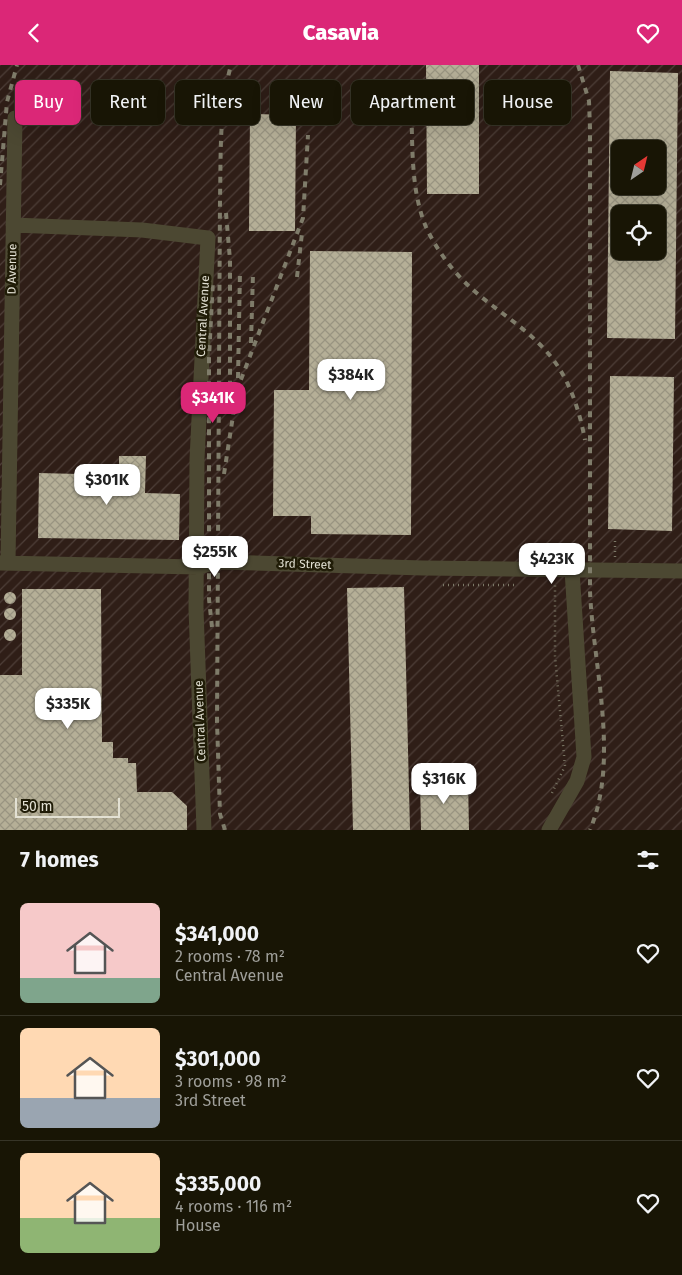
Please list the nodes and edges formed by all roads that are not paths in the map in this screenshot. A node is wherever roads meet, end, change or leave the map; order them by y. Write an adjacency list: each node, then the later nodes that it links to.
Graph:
1 (15, 118): 2 (street, D Avenue)
2 (13, 225): 3 (street, D Avenue); 4 (street, Central Avenue)
3 (4, 563): 4 (street, 3rd Street)
4 (198, 567): 5 (street, 3rd Street); 7 (street, Central Avenue)
5 (572, 570): 6 (street, 3rd Street); 8 (street)
6 (682, 571)
7 (204, 830)
8 (549, 830)

